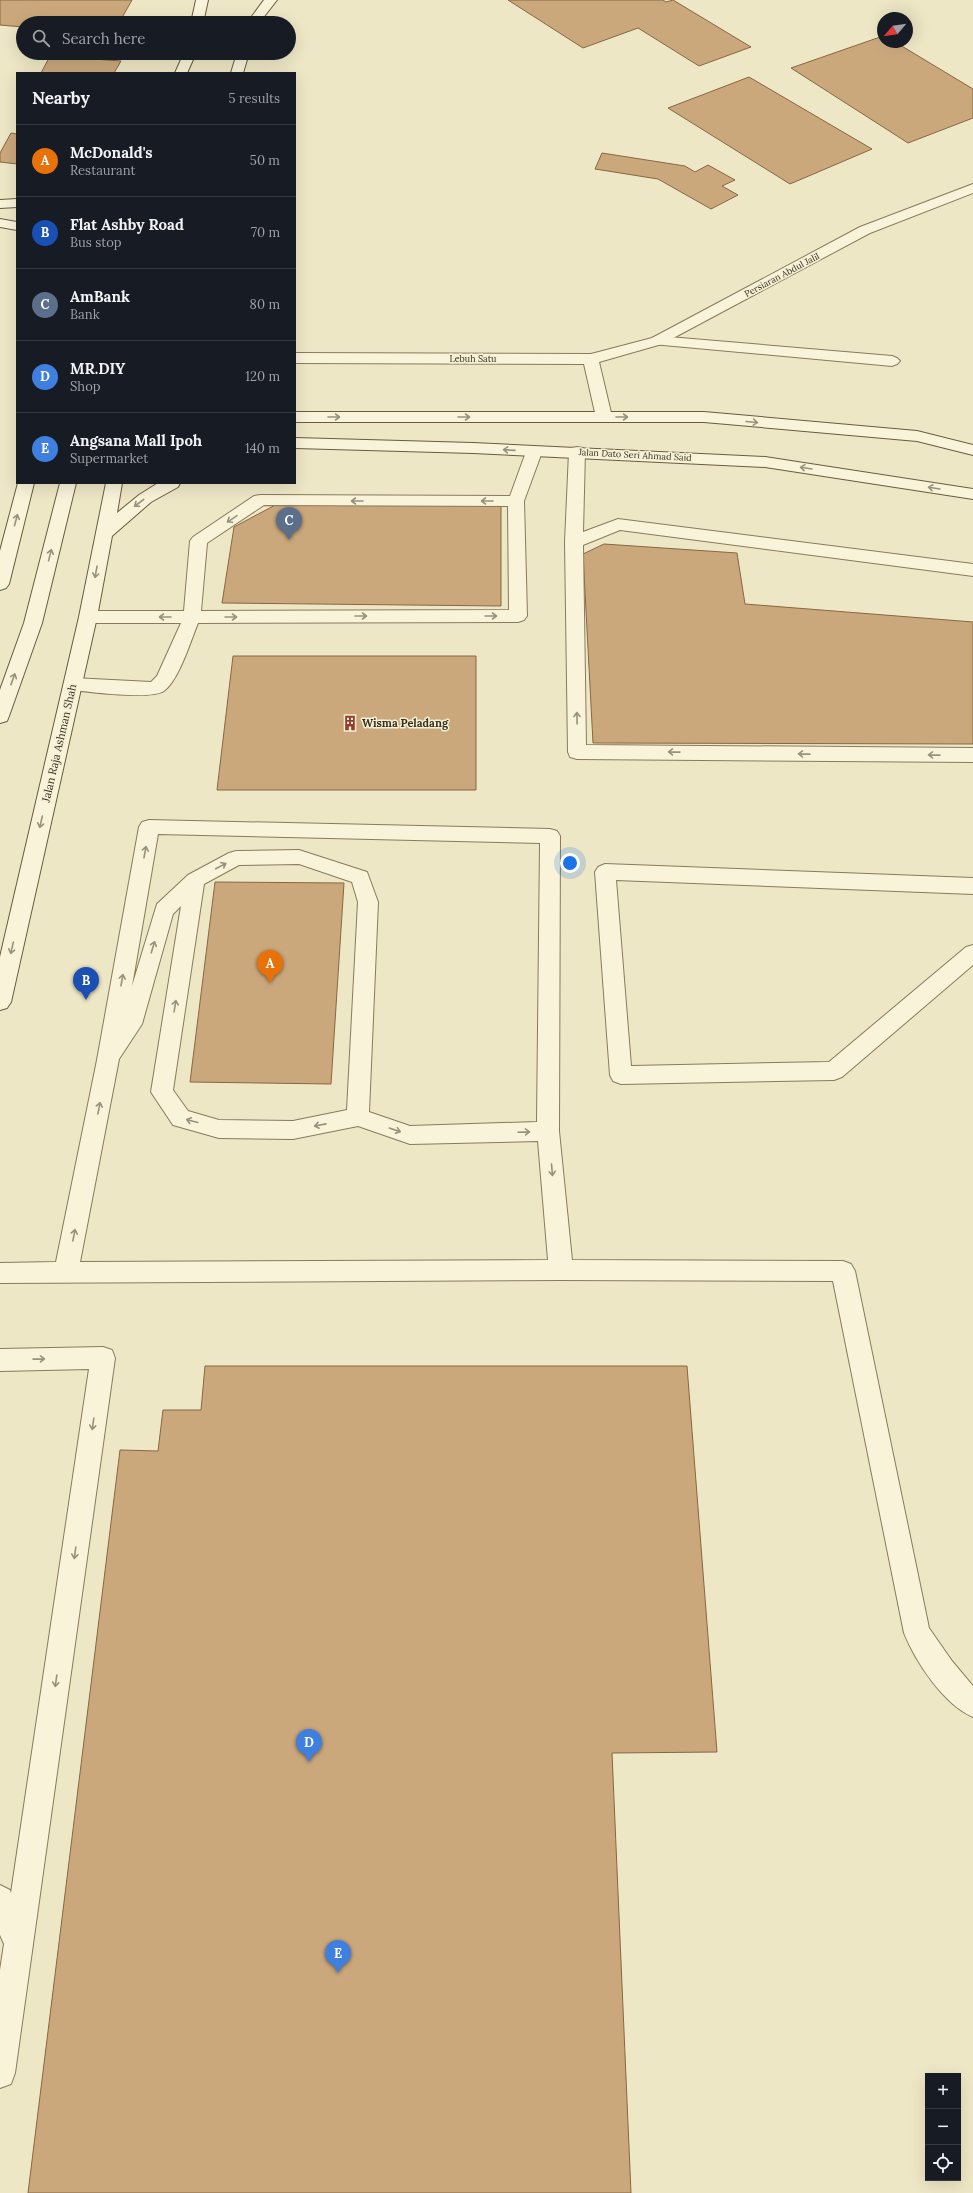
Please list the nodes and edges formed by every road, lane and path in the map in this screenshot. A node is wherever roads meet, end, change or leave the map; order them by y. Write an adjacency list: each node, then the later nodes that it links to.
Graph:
1 (202, 0): 4 (main road)
2 (256, 0): 5 (main road)
3 (270, 0): 6 (main road)
4 (199, 16)
5 (254, 16)
6 (258, 16)
7 (187, 60): 9 (main road)
8 (241, 60): 10 (main road)
9 (181, 72)
10 (237, 72)
11 (973, 188): 16 (main road, Persiaran Abdul Jalil)
12 (16, 203): 13 (main road)
13 (0, 204)
14 (0, 223): 15 (main road)
15 (16, 226)
16 (657, 341): 18 (main road, Persiaran Abdul Jalil); 19 (main road)
17 (296, 358): 18 (main road, Lebuh Satu)
18 (590, 359): 21 (main road)
19 (892, 361)
20 (296, 417): 21 (main road, one-way to 21)
21 (604, 417): 24 (main road, one-way to 24)
22 (296, 443): 23 (main road, Jalan Dato Seri Ahmad Said)
23 (412, 446): 25 (main road, Jalan Dato Seri Ahmad Said, one-way to 23); 27 (main road)
24 (973, 450)
25 (534, 452): 26 (main road, Jalan Dato Seri Ahmad Said); 33 (main road)
26 (577, 452): 32 (main road, Jalan Dato Seri Ahmad Said, one-way to 26); 35 (main road)
27 (296, 457)
28 (26, 484): 37 (main road, one-way to 28)
29 (68, 484): 41 (main road, one-way to 29)
30 (114, 484): 34 (main road, Jalan Raja Ashman Shah)
31 (170, 484): 34 (main road, one-way to 34)
32 (973, 494)
33 (516, 501): 39 (main road, one-way to 39); 39 (main road, one-way to 33)
34 (104, 534): 38 (main road, Jalan Raja Ashman Shah, one-way to 38)
35 (574, 542): 36 (main road); 42 (main road, one-way to 35)
36 (973, 570)
37 (0, 584)
38 (88, 617): 39 (main road, one-way to 38); 40 (main road, Jalan Raja Ashman Shah)
39 (192, 617): 40 (main road)
40 (73, 684): 46 (main road, Jalan Raja Ashman Shah, one-way to 46)
41 (0, 716)
42 (973, 755)
43 (195, 880): 47 (main road, one-way to 43); 48 (main road, one-way to 48); 48 (main road, one-way to 43)
44 (973, 886): 45 (main road)
45 (973, 953)
46 (0, 1002)
47 (108, 1060): 49 (main road, one-way to 49); 52 (main road, one-way to 47)
48 (358, 1117): 49 (main road, one-way to 49)
49 (548, 1131): 50 (main road, one-way to 50)
50 (561, 1270): 52 (main road); 54 (main road)
51 (0, 1273): 52 (main road)
52 (66, 1273)
53 (0, 1360): 56 (main road, one-way to 56)
54 (973, 1703)
55 (0, 1900): 56 (main road)
56 (18, 1945): 57 (main road)
57 (0, 2073)

